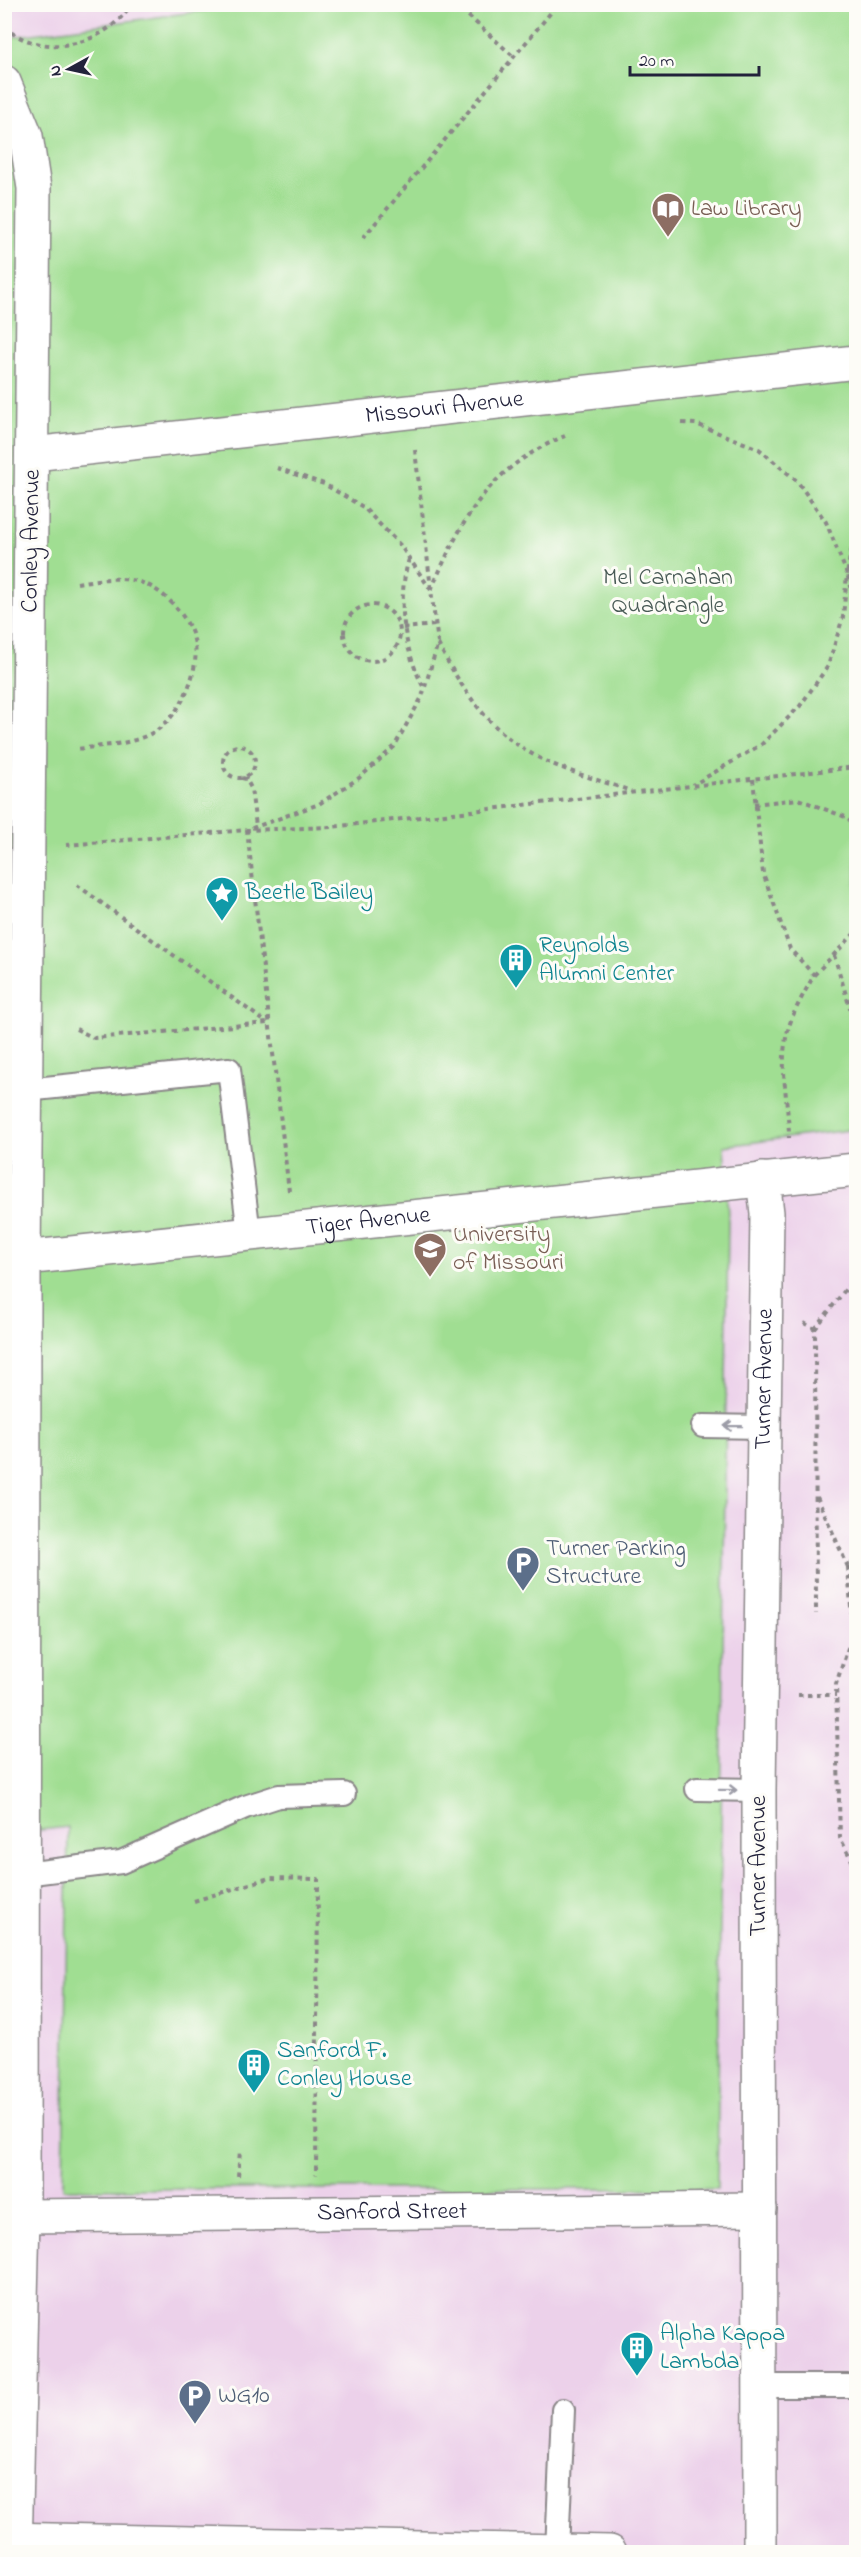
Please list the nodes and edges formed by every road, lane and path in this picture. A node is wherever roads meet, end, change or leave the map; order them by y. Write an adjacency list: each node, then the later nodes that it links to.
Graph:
1 (131, 4): 4 (path)
2 (455, 4): 5 (path)
3 (558, 4): 5 (path)
4 (4, 27)
5 (514, 57): 7 (path)
6 (4, 82): 12 (street, Conley Avenue)
7 (363, 238)
8 (856, 362): 9 (street, Missouri Avenue)
9 (411, 412): 12 (street, Missouri Avenue); 18 (path)
10 (674, 423): 16 (path)
11 (570, 435): 18 (path)
12 (33, 454): 34 (street, Conley Avenue)
13 (274, 467): 15 (path)
14 (856, 523): 16 (path)
15 (409, 558): 18 (path); 21 (path)
16 (848, 574): 19 (path); 28 (path)
17 (77, 583): 24 (path)
18 (431, 590): 20 (path)
19 (856, 602)
20 (435, 625): 21 (path); 22 (path)
21 (403, 628): 21 (path); 23 (path)
22 (438, 643): 23 (path); 29 (path)
23 (424, 688): 31 (path)
24 (78, 749)
25 (856, 767): 27 (path)
26 (240, 778): 26 (path); 31 (path)
27 (753, 779): 28 (path); 30 (path)
28 (693, 785): 29 (path)
29 (634, 792): 33 (path)
30 (754, 804): 32 (path); 38 (path)
31 (256, 826): 33 (path)
32 (856, 828)
33 (247, 830): 34 (path); 40 (path)
34 (29, 848): 42 (street, Conley Avenue)
35 (77, 885): 40 (path)
36 (856, 932): 37 (path)
37 (834, 955): 38 (path); 39 (path)
38 (814, 975): 43 (path)
39 (856, 1011)
40 (267, 1023): 41 (path); 46 (path)
41 (76, 1029)
42 (26, 1090): 47 (lane); 48 (street, Conley Avenue)
43 (789, 1138)
44 (856, 1170): 45 (street, Tiger Avenue)
45 (763, 1179): 47 (street, Tiger Avenue); 53 (street, Turner Avenue)
46 (289, 1194)
47 (249, 1234): 48 (street, Tiger Avenue)
48 (24, 1258): 64 (street, Conley Avenue)
49 (855, 1281): 51 (path)
50 (797, 1320): 51 (path)
51 (815, 1329): 54 (path)
52 (703, 1426): 53 (lane, one-way to 52)
53 (764, 1427): 61 (street, Turner Avenue)
54 (815, 1494): 56 (path); 57 (path)
55 (856, 1559): 56 (path)
56 (848, 1567): 59 (path)
57 (816, 1614)
58 (791, 1695): 59 (path)
59 (836, 1695): 63 (path)
60 (697, 1789): 61 (lane, one-way to 61)
61 (759, 1790): 69 (street, Turner Avenue)
62 (344, 1794): 64 (lane)
63 (856, 1868)
64 (14, 1875): 70 (street, Conley Avenue)
65 (194, 1900): 67 (path)
66 (240, 2150): 68 (path)
67 (316, 2176)
68 (238, 2179)
69 (760, 2209): 70 (street, Sanford Street); 72 (street, Turner Avenue)
70 (23, 2216): 71 (street, Conley Avenue)
71 (13, 2282): 75 (street, Conley Avenue)
72 (760, 2386): 73 (lane); 78 (street, Turner Avenue)
73 (856, 2386)
74 (563, 2410): 76 (lane)
75 (12, 2543): 76 (street)
76 (557, 2551): 77 (street)
77 (610, 2553)
78 (760, 2553)

